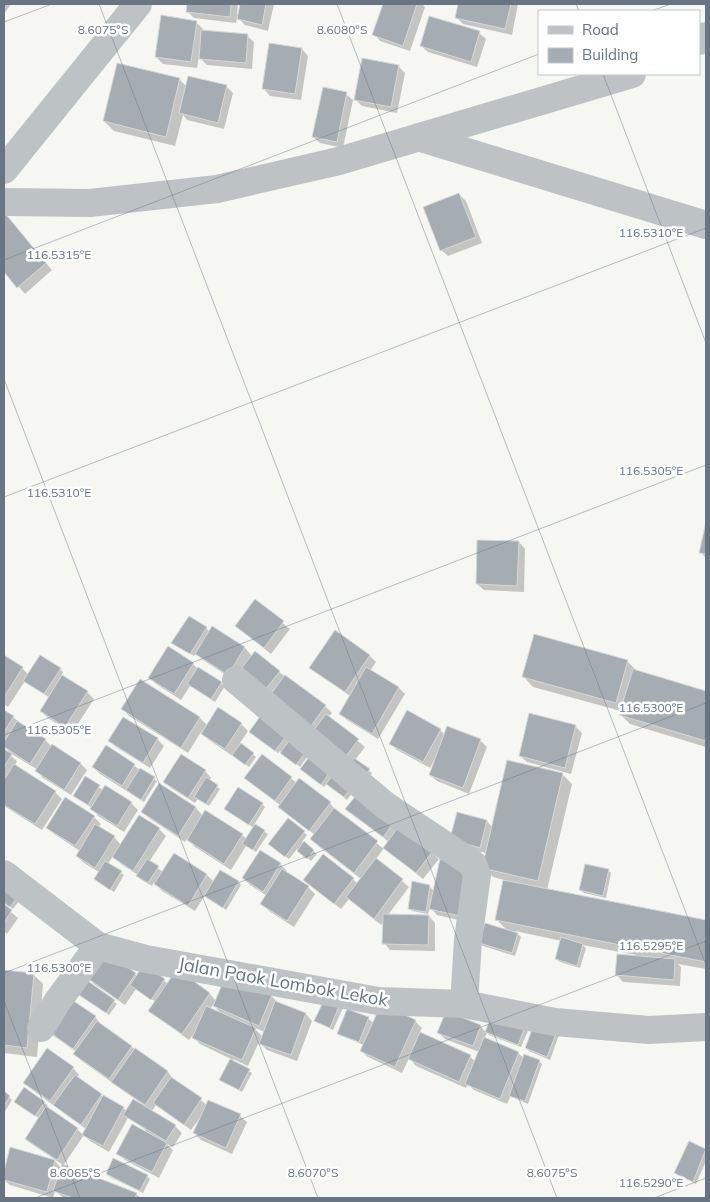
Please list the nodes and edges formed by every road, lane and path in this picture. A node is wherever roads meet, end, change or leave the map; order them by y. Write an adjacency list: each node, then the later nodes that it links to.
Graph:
1 (138, 4): 4 (street)
2 (629, 75): 3 (street)
3 (418, 137): 5 (street); 6 (street)
4 (4, 170)
5 (4, 202)
6 (706, 225)
7 (236, 680): 10 (street)
8 (4, 874): 9 (street, Jalan Paok Lombok Lekok)
9 (98, 946): 10 (street, Jalan Paok Lombok Lekok); 12 (street)
10 (464, 1004): 11 (street, Jalan Paok Lombok Lekok)
11 (706, 1026)
12 (41, 1028)

